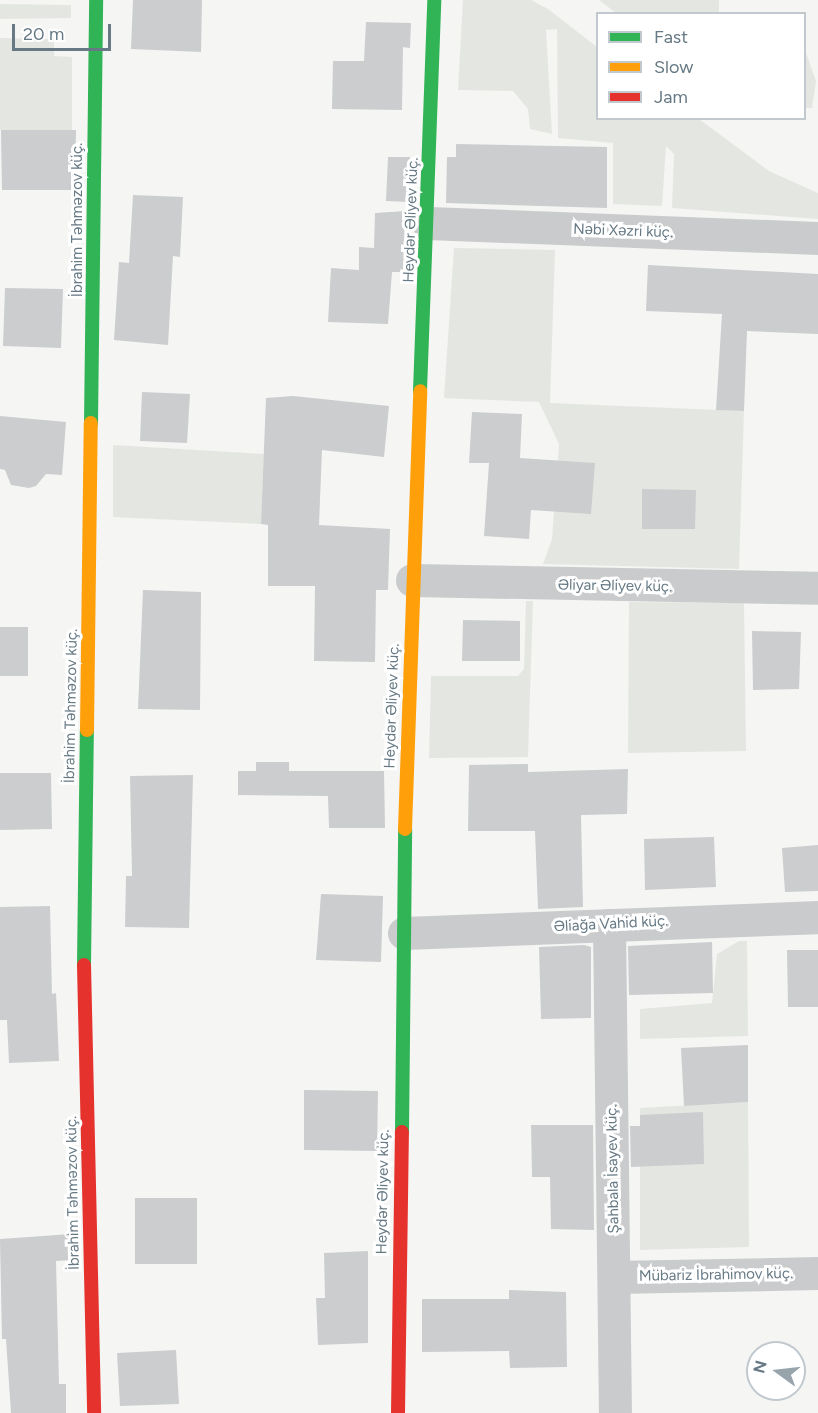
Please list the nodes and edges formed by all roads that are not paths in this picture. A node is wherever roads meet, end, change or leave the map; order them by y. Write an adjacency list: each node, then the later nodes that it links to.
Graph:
1 (96, 0): 12 (street, İbrahim Təhməzov küç.)
2 (434, 0): 3 (street, Heydər Əliyev küç.)
3 (428, 223): 4 (street, Nəbi Xəzri küç.); 5 (street, Heydər Əliyev küç.)
4 (818, 238)
5 (412, 579): 6 (street, Əliyar Əliyev küç.); 9 (street, Heydər Əliyev küç.)
6 (818, 588)
7 (818, 917): 8 (street, Əliağa Vahid küç.)
8 (609, 925): 9 (street, Əliağa Vahid küç.); 11 (street, Şahbala İsayev küç.)
9 (404, 933): 13 (street, Heydər Əliyev küç.)
10 (818, 1273): 11 (street, Mübariz İbrahimov küç.)
11 (614, 1277): 14 (street, Şahbala İsayev küç.)
12 (94, 1413)
13 (398, 1413)
14 (615, 1413)

